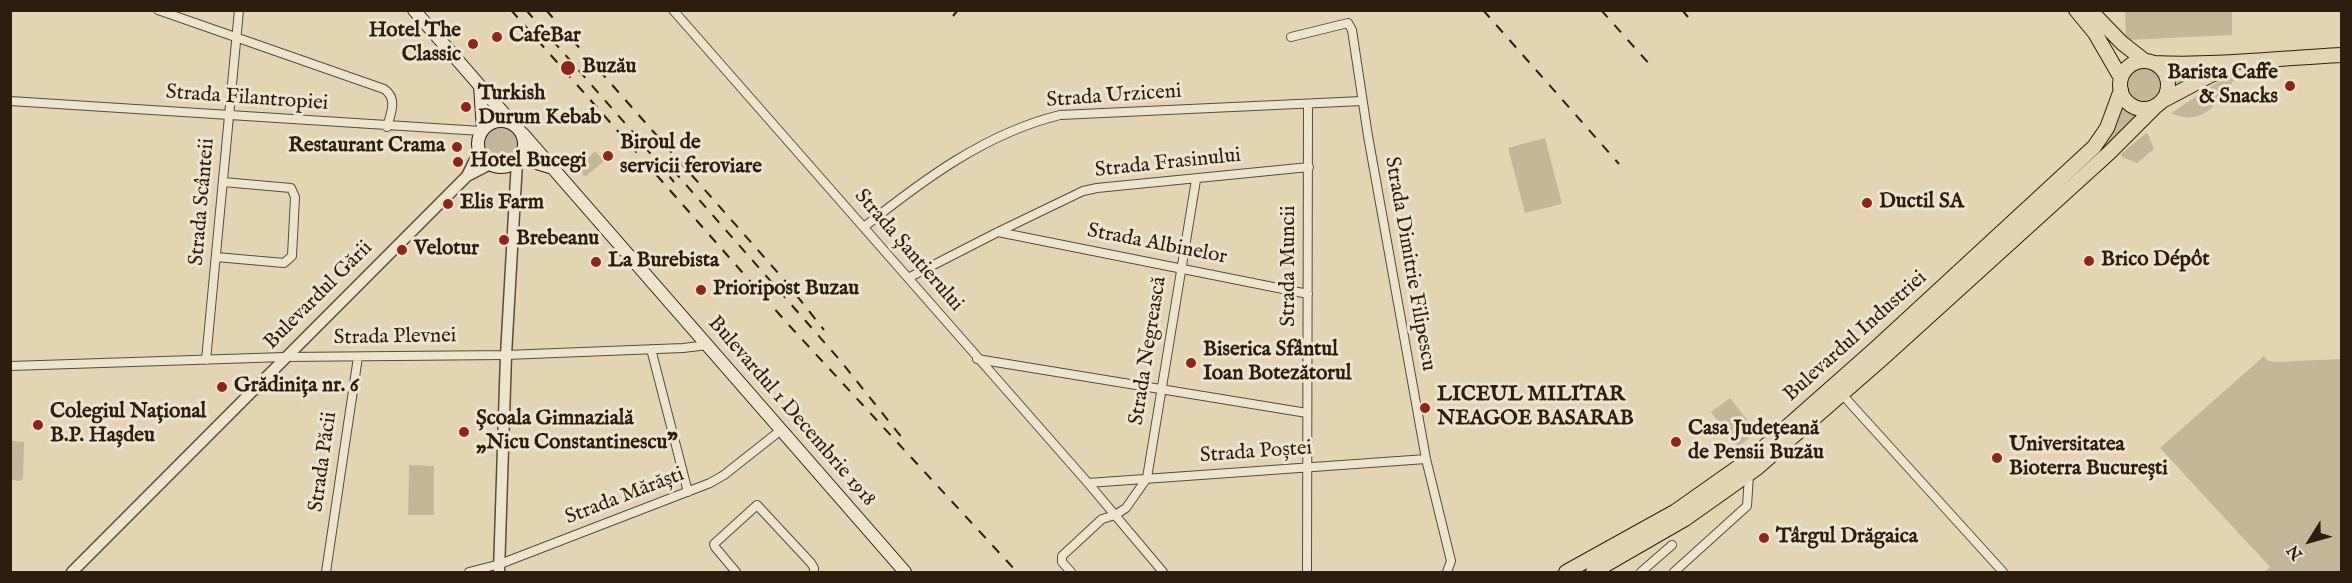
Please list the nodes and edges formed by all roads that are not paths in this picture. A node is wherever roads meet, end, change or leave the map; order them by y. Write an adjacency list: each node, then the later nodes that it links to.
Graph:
1 (158, 10): 7 (street)
2 (239, 10): 7 (street, Strada Scânteii)
3 (414, 10): 12 (main road)
4 (673, 10): 30 (street, Strada Șantierului)
5 (2084, 12): 10 (main road); 11 (main road)
6 (1291, 37): 14 (street, Strada Dimitrie Filipescu)
7 (236, 39): 17 (street, Strada Scânteii); 19 (street)
8 (2342, 55): 9 (main road)
9 (2253, 59): 10 (main road); 16 (main road, Bulevardul Industriei)
10 (2149, 62): 11 (main road); 16 (main road)
11 (2121, 84): 16 (main road); 45 (main road, Bulevardul Industriei)
12 (480, 86): 18 (main road); 20 (main road)
13 (10, 101): 17 (street, Strada Filantropiei)
14 (1362, 101): 15 (street, Strada Urziceni); 48 (street, Strada Dimitrie Filipescu)
15 (1308, 104): 25 (street, Strada Muncii); 30 (street, Strada Urziceni)
16 (2159, 104): 45 (main road, Bulevardul Industriei)
17 (229, 116): 19 (street, Strada Filantropiei); 29 (street, Strada Scânteii)
18 (513, 123): 20 (main road); 21 (main road)
19 (387, 127): 20 (street, Strada Filantropiei)
20 (482, 130): 22 (main road)
21 (523, 134): 23 (main road); 26 (main road, Bulevardul 1 Decembrie 1918)
22 (480, 152): 24 (main road); 27 (street, Bulevardul Gării)
23 (519, 159): 24 (main road); 26 (main road); 38 (street)
24 (490, 164): 27 (street, Bulevardul Gării)
25 (1309, 167): 28 (street, Strada Frasinului); 35 (street, Strada Muncii)
26 (554, 168): 36 (main road, Bulevardul 1 Decembrie 1918)
27 (467, 176): 39 (street, Bulevardul Gării)
28 (1196, 180): 31 (street, Strada Frasinului); 33 (street, Strada Negrească)
29 (223, 182): 32 (street, Strada Scânteii); 32 (street)
30 (864, 227): 34 (street, Strada Șantierului)
31 (998, 232): 33 (street, Strada Albinelor); 34 (street, Strada Frasinului)
32 (216, 257): 42 (street, Strada Scânteii)
33 (1181, 268): 35 (street, Strada Albinelor); 44 (street, Strada Negrească)
34 (908, 279): 41 (street, Strada Șantierului)
35 (1308, 294): 46 (street, Strada Muncii)
36 (708, 345): 37 (street, Strada Plevnei); 47 (main road, Bulevardul 1 Decembrie 1918)
37 (651, 349): 38 (street, Strada Plevnei); 53 (street)
38 (506, 355): 40 (street, Strada Plevnei); 57 (street)
39 (285, 357): 40 (street, Strada Plevnei); 42 (street, Strada Plevnei); 58 (street, Bulevardul Gării)
40 (358, 357): 59 (street, Strada Păcii)
41 (977, 359): 44 (street); 52 (street, Strada Șantierului)
42 (206, 360): 43 (street, Strada Plevnei)
43 (10, 366)
44 (1162, 388): 46 (street); 51 (street, Strada Negrească)
45 (1838, 391): 50 (main road, Bulevardul Industriei); 69 (main road, Bulevardul Industriei); 73 (street)
46 (1307, 413): 49 (street, Strada Muncii)
47 (781, 430): 53 (street, Strada Mărăști); 63 (main road, Bulevardul 1 Decembrie 1918)
48 (1426, 459): 49 (street, Strada Poștei); 56 (street, Strada Dimitrie Filipescu)
49 (1308, 468): 51 (street, Strada Poștei); 66 (street, Strada Muncii)
50 (1749, 475): 70 (main road, Bulevardul Industriei); 72 (street)
51 (1148, 478): 52 (street, Strada Poștei); 54 (street, Strada Negrească)
52 (1088, 483): 54 (street, Strada Șantierului)
53 (688, 492): 57 (street, Strada Mărăști)
54 (1115, 515): 64 (street, Strada Negrească); 65 (street, Strada Șantierului)
55 (1672, 545): 71 (street)
56 (1451, 561): 67 (street); 68 (street, Strada Dimitrie Filipescu)
57 (499, 568): 60 (street, Strada Mărăști)
58 (72, 573)
59 (326, 573)
60 (469, 573)
61 (736, 573): 62 (street)
62 (814, 573)
63 (905, 573)
64 (1071, 573)
65 (1163, 573)
66 (1307, 573)
67 (1447, 573)
68 (1454, 573)
69 (1566, 573)
70 (1593, 573)
71 (1641, 573)
72 (1674, 573)
73 (2003, 573)

